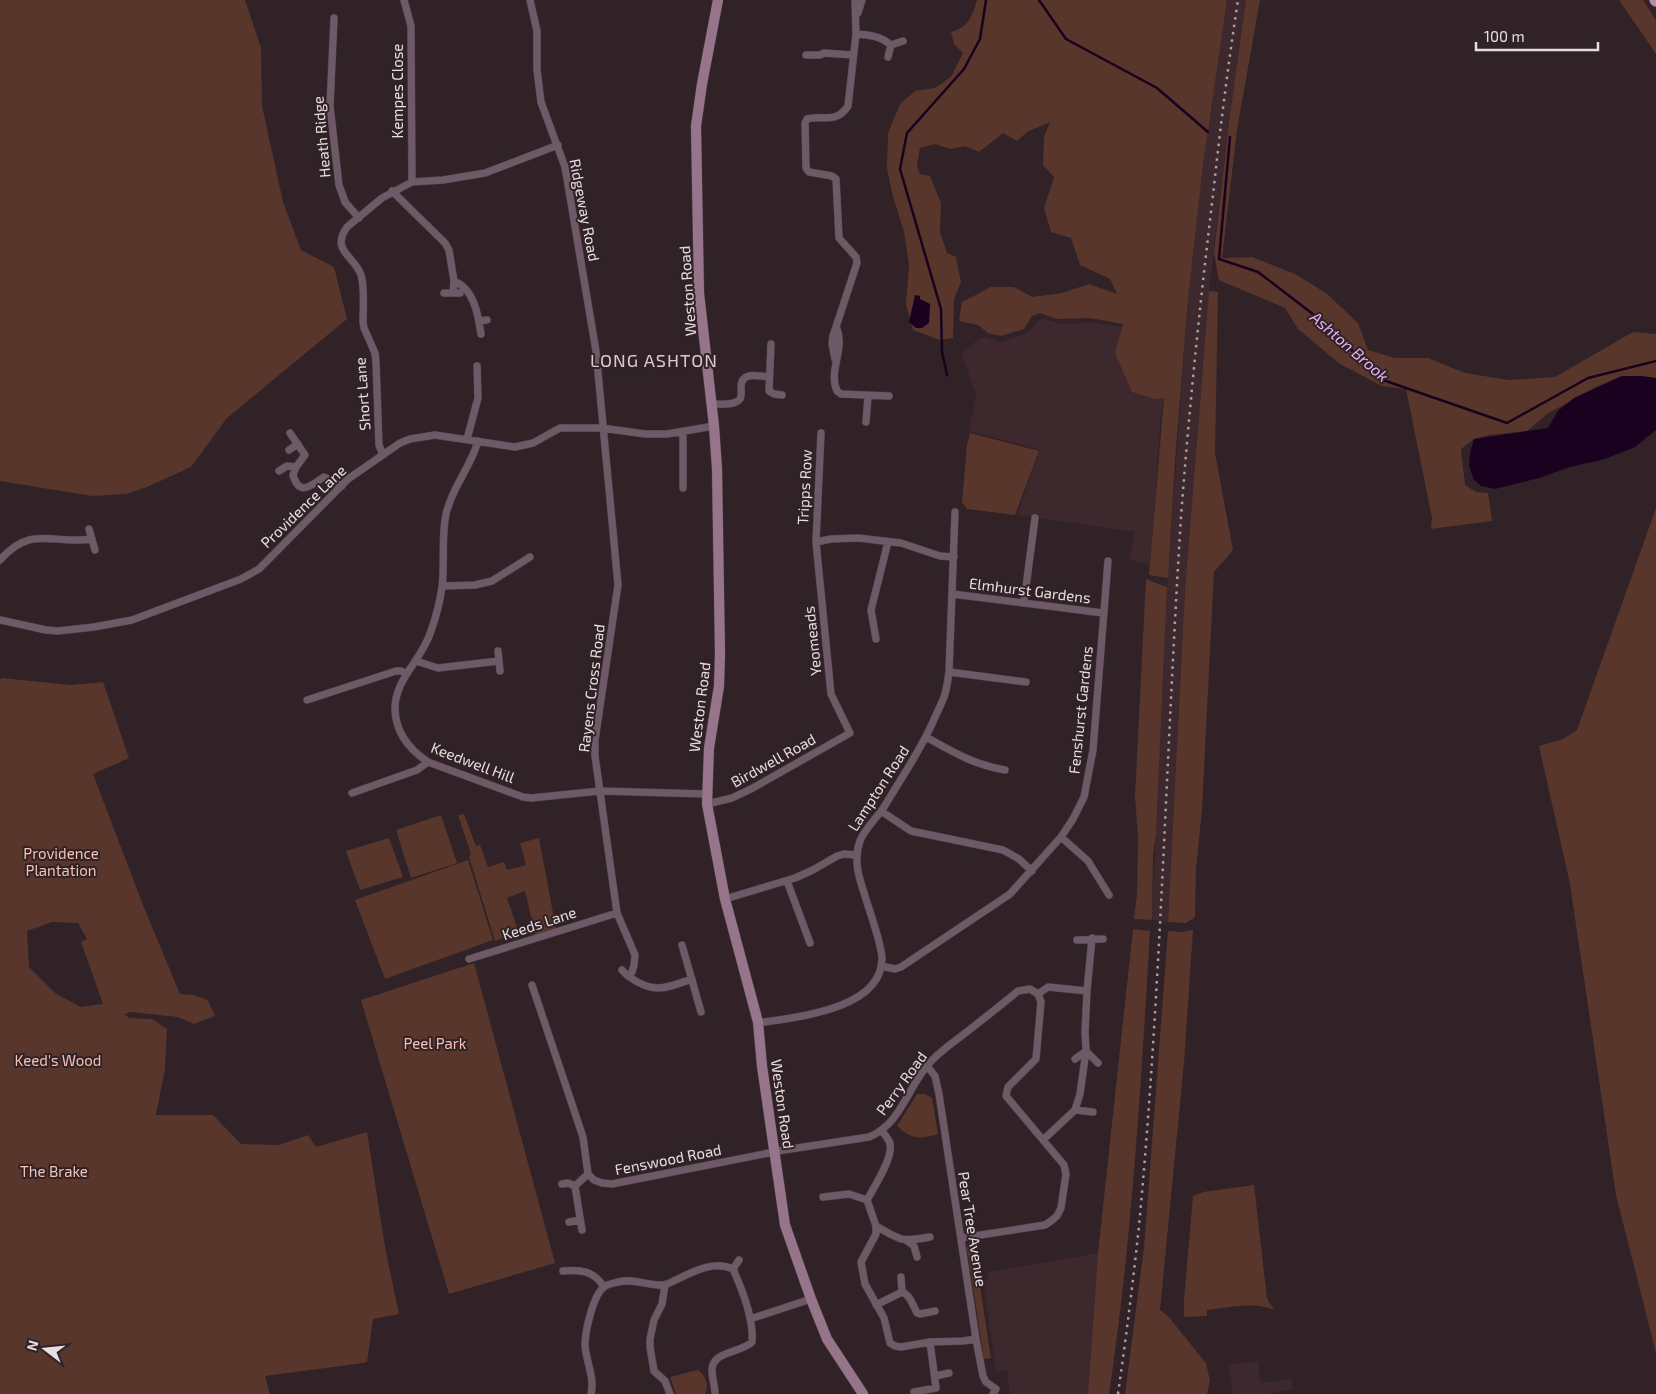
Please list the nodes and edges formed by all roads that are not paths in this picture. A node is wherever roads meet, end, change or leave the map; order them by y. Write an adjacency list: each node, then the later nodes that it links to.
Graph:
1 (404, 0): 15 (street, Kempes Close)
2 (530, 0): 14 (street, Ridgeway Road)
3 (718, 0): 27 (street, Weston Road)
4 (854, 0): 7 (street)
5 (862, 0): 7 (street)
6 (334, 18): 17 (street, Heath Ridge)
7 (856, 18): 8 (street)
8 (856, 34): 10 (street); 12 (street)
9 (903, 41): 10 (street)
10 (891, 45): 13 (street)
11 (806, 55): 12 (street)
12 (854, 55): 25 (street)
13 (888, 57)
14 (558, 145): 15 (street); 30 (street, Ridgeway Road)
15 (412, 182): 16 (street, Short Lane)
16 (392, 191): 17 (street, Short Lane); 18 (street)
17 (359, 218): 38 (street, Short Lane)
18 (454, 281): 19 (street); 20 (street)
19 (444, 293)
20 (481, 334)
21 (771, 344): 23 (street)
22 (477, 366): 34 (street)
23 (769, 377): 24 (street); 27 (street)
24 (782, 395)
25 (868, 396): 26 (street); 28 (street)
26 (889, 396)
27 (712, 404): 29 (street, Weston Road)
28 (866, 422)
29 (714, 426): 31 (street, Providence Lane); 78 (street, Weston Road)
30 (602, 428): 31 (street, Providence Lane); 35 (street, Providence Lane); 76 (street, Rayens Cross Road)
31 (683, 431): 42 (street)
32 (290, 433): 36 (street)
33 (820, 433): 47 (street, Tripps Row)
34 (467, 439): 35 (street, Providence Lane); 38 (street, Providence Lane)
35 (478, 441): 56 (street, Keedwell Hill)
36 (298, 444): 37 (street); 39 (street)
37 (289, 450)
38 (383, 455): 41 (street, Providence Lane)
39 (296, 467): 40 (street); 41 (street)
40 (279, 471)
41 (342, 486): 60 (street, Providence Lane)
42 (683, 488)
43 (955, 512): 52 (street, Lampton Road)
44 (1035, 518): 58 (street)
45 (89, 529): 46 (street)
46 (92, 540): 49 (street); 53 (street)
47 (816, 542): 48 (street); 72 (street, Yeomeads)
48 (888, 542): 52 (street); 61 (street)
49 (95, 550)
50 (516, 556): 55 (street)
51 (530, 557): 55 (street)
52 (954, 557): 57 (street, Lampton Road)
53 (0, 560)
54 (1108, 561): 59 (street, Fenshurst Gardens)
55 (521, 563): 56 (street)
56 (442, 586): 63 (street, Keedwell Hill)
57 (952, 594): 58 (street, Elmhurst Gardens); 66 (street, Lampton Road)
58 (1024, 602): 59 (street, Elmhurst Gardens)
59 (1103, 613): 80 (street, Fenshurst Gardens)
60 (0, 620)
61 (876, 639)
62 (498, 651): 64 (street)
63 (416, 661): 64 (street); 67 (street, Keedwell Hill)
64 (499, 661): 65 (street)
65 (500, 671)
66 (949, 672): 68 (street); 73 (street, Lampton Road)
67 (407, 674): 70 (street); 74 (street, Keedwell Hill)
68 (1026, 682)
69 (316, 687): 70 (street)
70 (319, 696): 71 (street)
71 (307, 700)
72 (850, 733): 78 (street, Birdwell Road)
73 (926, 737): 75 (street); 79 (street, Lampton Road)
74 (428, 762): 76 (street, Keedwell Hill); 77 (street)
75 (1004, 770)
76 (600, 791): 78 (street, Keedwell Hill); 86 (street, Rayens Cross Road)
77 (352, 793)
78 (706, 799): 85 (street, Weston Road)
79 (881, 811): 81 (street, Lampton Road); 82 (street)
80 (1061, 837): 82 (street, Fenshurst Gardens); 84 (street)
81 (856, 855): 83 (street); 93 (street, Lampton Road)
82 (1032, 872): 93 (street, Fenshurst Gardens)
83 (787, 881): 85 (street); 90 (street)
84 (1109, 895)
85 (724, 899): 101 (street, Weston Road)
86 (617, 913): 92 (street, Keeds Lane); 95 (street, Rayens Cross Road)
87 (1092, 938): 88 (street); 89 (street); 98 (street)
88 (1103, 939)
89 (1077, 940)
90 (810, 943)
91 (682, 945): 96 (street)
92 (469, 959)
93 (881, 966): 101 (street)
94 (622, 970): 95 (street)
95 (628, 976): 96 (street)
96 (692, 979): 100 (street)
97 (532, 985): 111 (street)
98 (1087, 991): 99 (street, Perry Road); 102 (street)
99 (1038, 994): 105 (street, Perry Road); 109 (street)
100 (701, 1012)
101 (758, 1023): 110 (street, Weston Road)
102 (1086, 1051): 103 (street); 104 (street); 106 (street)
103 (1074, 1059)
104 (1098, 1063)
105 (927, 1066): 108 (street, Perry Road); 121 (street, Pear Tree Avenue)
106 (1075, 1110): 107 (street); 109 (street)
107 (1092, 1112)
108 (882, 1131): 110 (street, Perry Road); 115 (street)
109 (1043, 1140): 121 (street)
110 (774, 1152): 111 (street, Fenswood Road); 131 (street, Weston Road)
111 (588, 1174): 113 (street)
112 (562, 1184): 113 (street)
113 (575, 1186): 116 (street)
114 (823, 1197): 115 (street)
115 (867, 1200): 118 (street)
116 (580, 1220): 117 (street); 119 (street)
117 (569, 1222)
118 (876, 1226): 122 (street); 132 (street)
119 (582, 1230)
120 (930, 1237): 122 (street)
121 (961, 1238): 135 (street, Pear Tree Avenue)
122 (907, 1241): 123 (street)
123 (916, 1257)
124 (739, 1260): 125 (street)
125 (733, 1269): 128 (street); 134 (street)
126 (563, 1270): 129 (street)
127 (901, 1277): 130 (street)
128 (665, 1285): 129 (street); 141 (street)
129 (604, 1287): 140 (street)
130 (902, 1292): 132 (street); 133 (street)
131 (811, 1299): 134 (street); 143 (street, Weston Road)
132 (876, 1305): 136 (street)
133 (935, 1311)
134 (750, 1318): 142 (street)
135 (976, 1339): 136 (street); 144 (street, Pear Tree Avenue)
136 (930, 1342): 138 (street)
137 (949, 1373): 138 (street)
138 (935, 1376): 139 (street)
139 (914, 1392)
140 (591, 1394)
141 (670, 1394)
142 (715, 1394)
143 (863, 1394)
144 (993, 1394)

